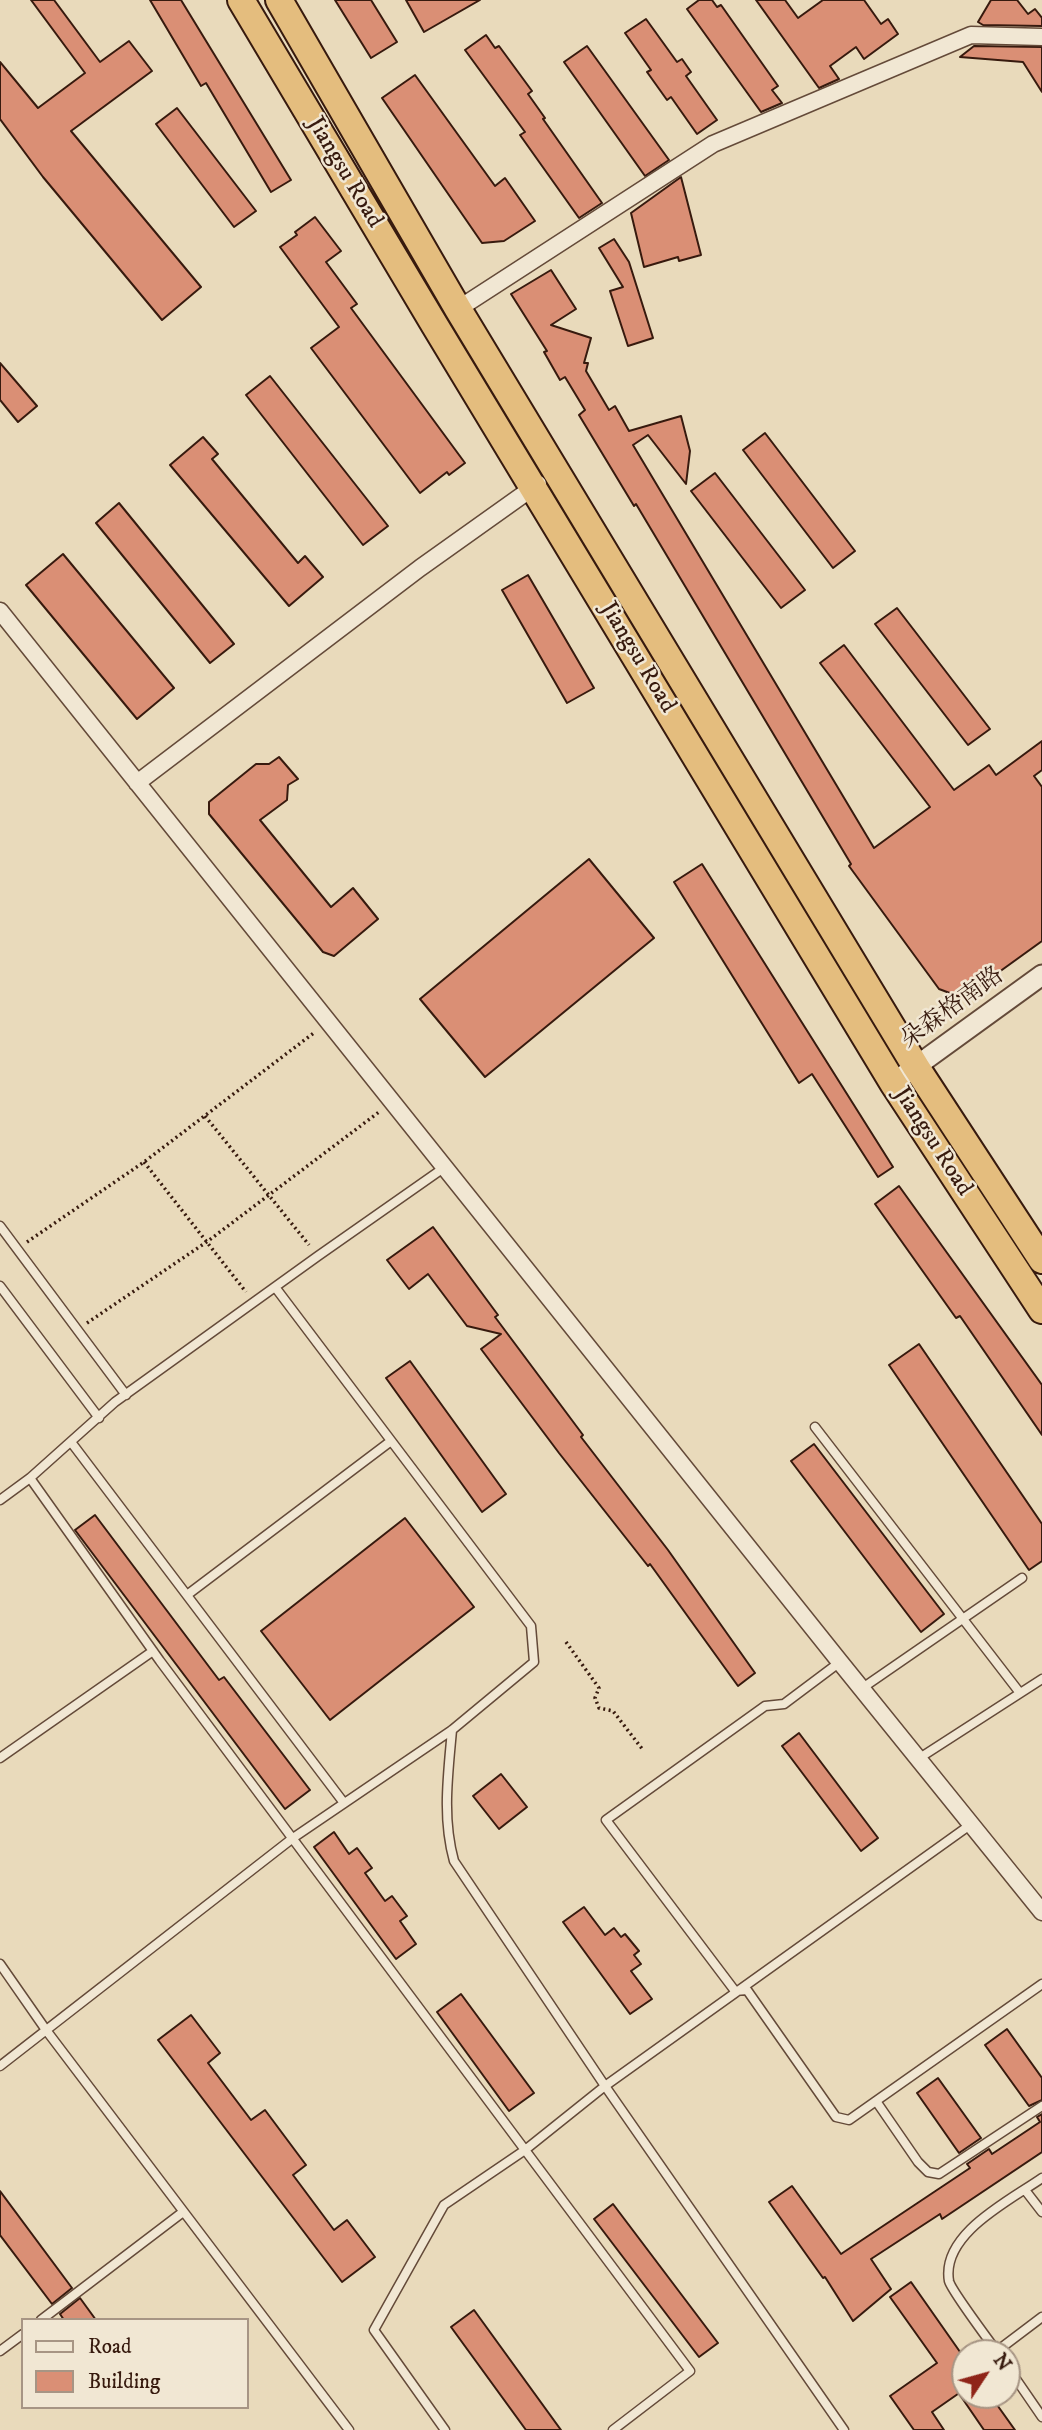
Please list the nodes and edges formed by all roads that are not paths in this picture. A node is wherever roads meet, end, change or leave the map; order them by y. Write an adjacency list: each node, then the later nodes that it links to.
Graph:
1 (241, 0): 6 (highway, Jiangsu Road)
2 (279, 0): 4 (highway, Jiangsu Road)
3 (1042, 37): 4 (street)
4 (458, 309): 5 (highway, Jiangsu Road)
5 (556, 470): 6 (street); 10 (highway, Jiangsu Road)
6 (533, 487): 8 (street); 11 (highway, Jiangsu Road)
7 (0, 611): 8 (street)
8 (137, 783): 12 (street)
9 (1042, 975): 10 (street, 朵森格南路)
10 (916, 1067): 11 (street, 朵森格南路); 14 (highway, Jiangsu Road)
11 (893, 1083): 17 (highway, Jiangsu Road)
12 (445, 1167): 16 (lane); 29 (street)
13 (0, 1226): 18 (lane)
14 (1042, 1260)
15 (0, 1286): 19 (lane)
16 (275, 1287): 18 (lane); 21 (lane)
17 (1042, 1310)
18 (126, 1395): 19 (lane)
19 (99, 1418): 22 (lane)
20 (815, 1427): 27 (lane)
21 (391, 1441): 26 (lane); 33 (lane)
22 (71, 1442): 23 (lane); 26 (lane)
23 (30, 1478): 24 (lane); 28 (lane)
24 (0, 1500)
25 (1022, 1578): 27 (lane)
26 (187, 1595): 36 (lane)
27 (962, 1619): 31 (lane); 32 (lane)
28 (153, 1651): 34 (lane); 38 (lane)
29 (839, 1662): 31 (street); 42 (lane)
30 (1042, 1679): 32 (lane)
31 (861, 1689): 35 (street)
32 (1020, 1693): 35 (lane)
33 (452, 1730): 36 (lane); 45 (lane)
34 (0, 1758)
35 (918, 1760): 37 (street)
36 (344, 1803): 38 (lane)
37 (970, 1825): 39 (street); 42 (lane)
38 (293, 1838): 43 (lane); 48 (lane)
39 (1042, 1912)
40 (0, 1964): 43 (lane)
41 (1042, 1984): 46 (lane)
42 (735, 1991): 45 (lane); 46 (lane)
43 (46, 2030): 44 (lane); 51 (lane)
44 (0, 2066)
45 (605, 2086): 48 (lane); 64 (lane)
46 (876, 2101): 47 (lane)
47 (1042, 2106)
48 (525, 2150): 62 (lane); 63 (lane)
49 (1042, 2178): 50 (lane)
50 (1025, 2190): 52 (lane); 56 (lane)
51 (183, 2212): 54 (lane); 61 (lane)
52 (1042, 2212)
53 (1042, 2317): 57 (lane)
54 (44, 2318)
55 (21, 2335): 58 (lane)
56 (988, 2339)
57 (1014, 2339)
58 (0, 2351)
59 (1021, 2387): 60 (lane)
60 (1042, 2417)
61 (349, 2430)
62 (445, 2430)
63 (613, 2430)
64 (844, 2430)

